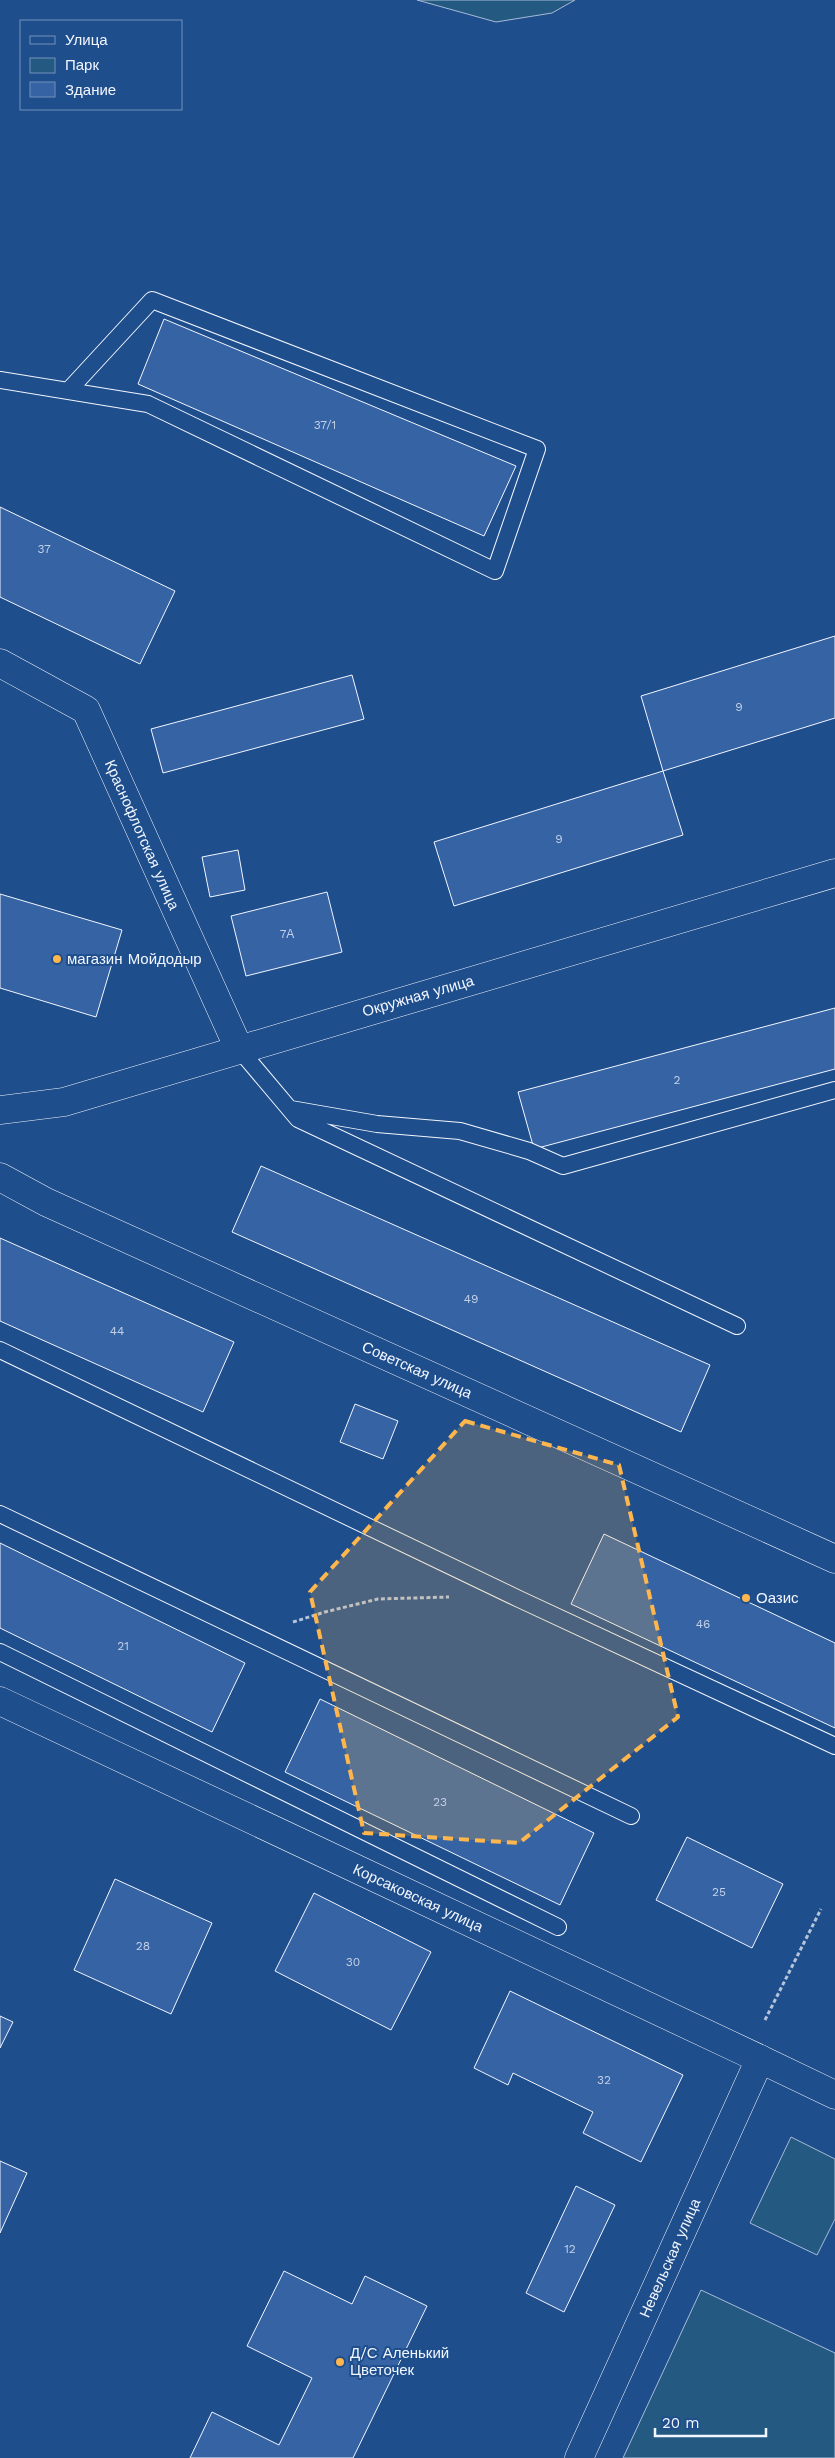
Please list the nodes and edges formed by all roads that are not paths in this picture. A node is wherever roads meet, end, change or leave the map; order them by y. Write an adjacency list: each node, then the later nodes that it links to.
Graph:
1 (0, 380): 2 (lane)
2 (68, 391): 2 (lane)
3 (0, 663): 5 (street, Краснофлотская улица)
4 (835, 873): 5 (street, Окружная улица)
5 (239, 1049): 7 (lane); 8 (street, Окружная улица)
6 (835, 1090): 7 (lane)
7 (292, 1109): 10 (lane)
8 (0, 1110)
9 (0, 1177): 13 (street, Советская улица)
10 (737, 1326)
11 (0, 1350): 16 (lane)
12 (0, 1514): 17 (lane)
13 (835, 1559)
14 (0, 1652): 18 (lane)
15 (0, 1701): 19 (street, Корсаковская улица)
16 (835, 1746)
17 (631, 1816)
18 (558, 1927)
19 (760, 2059): 20 (street, Корсаковская улица); 21 (street, Невельская улица)
20 (835, 2095)
21 (579, 2458)

